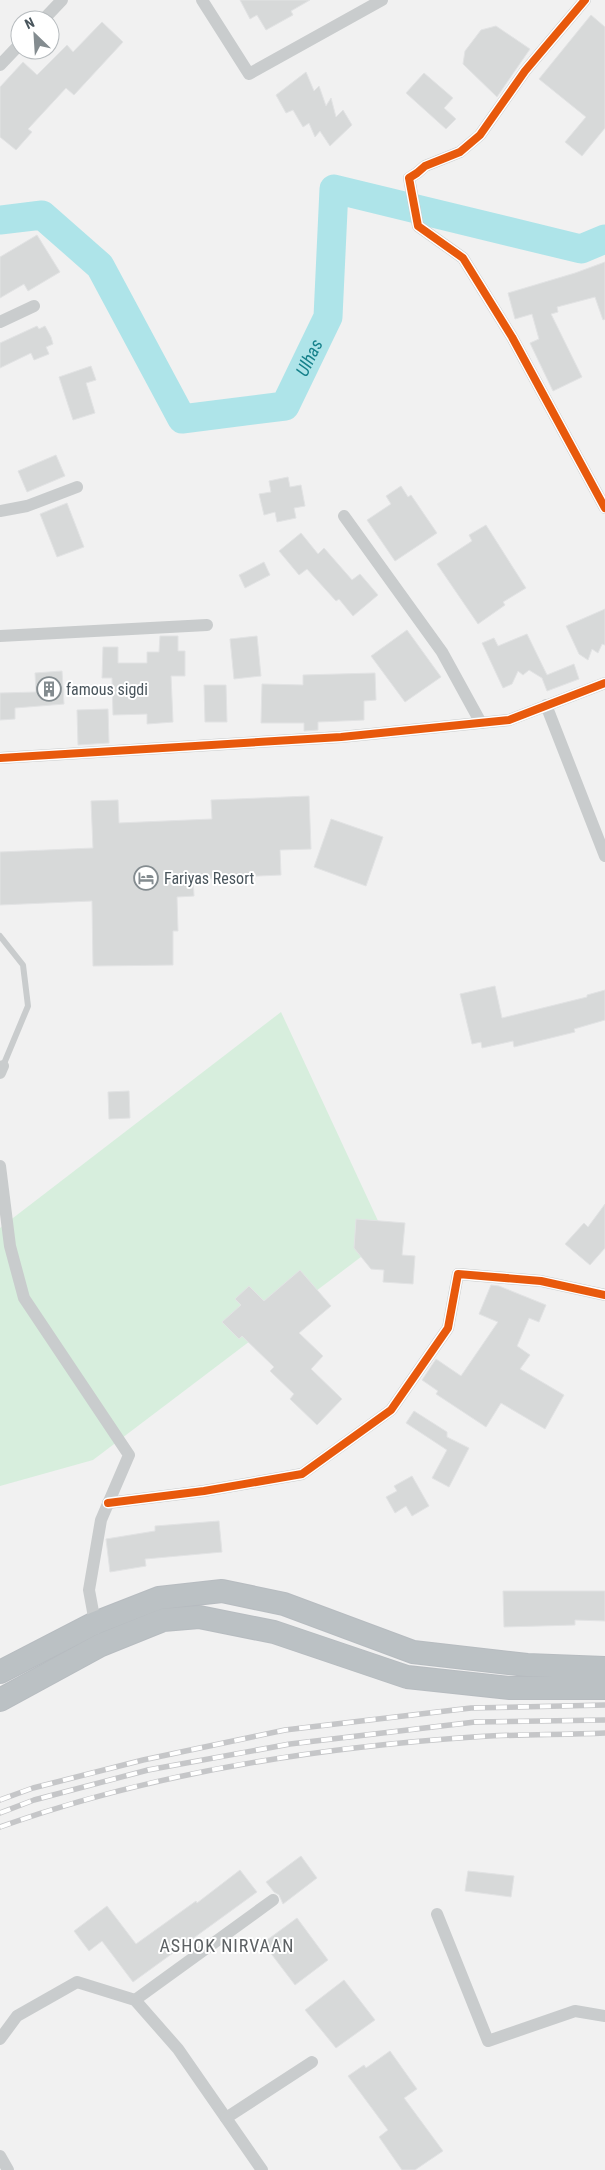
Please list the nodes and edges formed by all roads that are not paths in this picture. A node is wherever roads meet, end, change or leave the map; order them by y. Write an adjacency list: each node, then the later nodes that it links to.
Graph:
1 (62, 0): 5 (street)
2 (202, 0): 3 (street)
3 (382, 0)
4 (585, 0): 11 (street)
5 (52, 10)
6 (10, 54): 7 (street)
7 (0, 64)
8 (34, 306): 9 (street)
9 (0, 322)
10 (77, 486): 12 (street)
11 (605, 508)
12 (0, 511)
13 (344, 516): 18 (street)
14 (207, 625): 15 (street)
15 (0, 636)
16 (605, 683): 17 (street)
17 (546, 705): 18 (street); 20 (street)
18 (481, 723): 19 (street)
19 (0, 758)
20 (605, 856)
21 (0, 936): 22 (lane)
22 (2, 1069)
23 (0, 1166): 25 (street)
24 (605, 1295): 25 (street)
25 (108, 1503): 26 (street)
26 (95, 1623): 27 (street); 28 (highway); 29 (highway)
27 (101, 1645): 30 (highway); 31 (highway)
28 (605, 1668)
29 (0, 1672)
30 (605, 1688)
31 (0, 1700)
32 (273, 1900): 34 (street)
33 (437, 1914): 35 (street)
34 (135, 2000): 36 (street); 38 (street)
35 (605, 2016)
36 (0, 2039)
37 (312, 2062): 38 (street)
38 (226, 2118): 41 (street)
39 (0, 2156): 40 (street)
40 (8, 2170)
41 (262, 2170)

